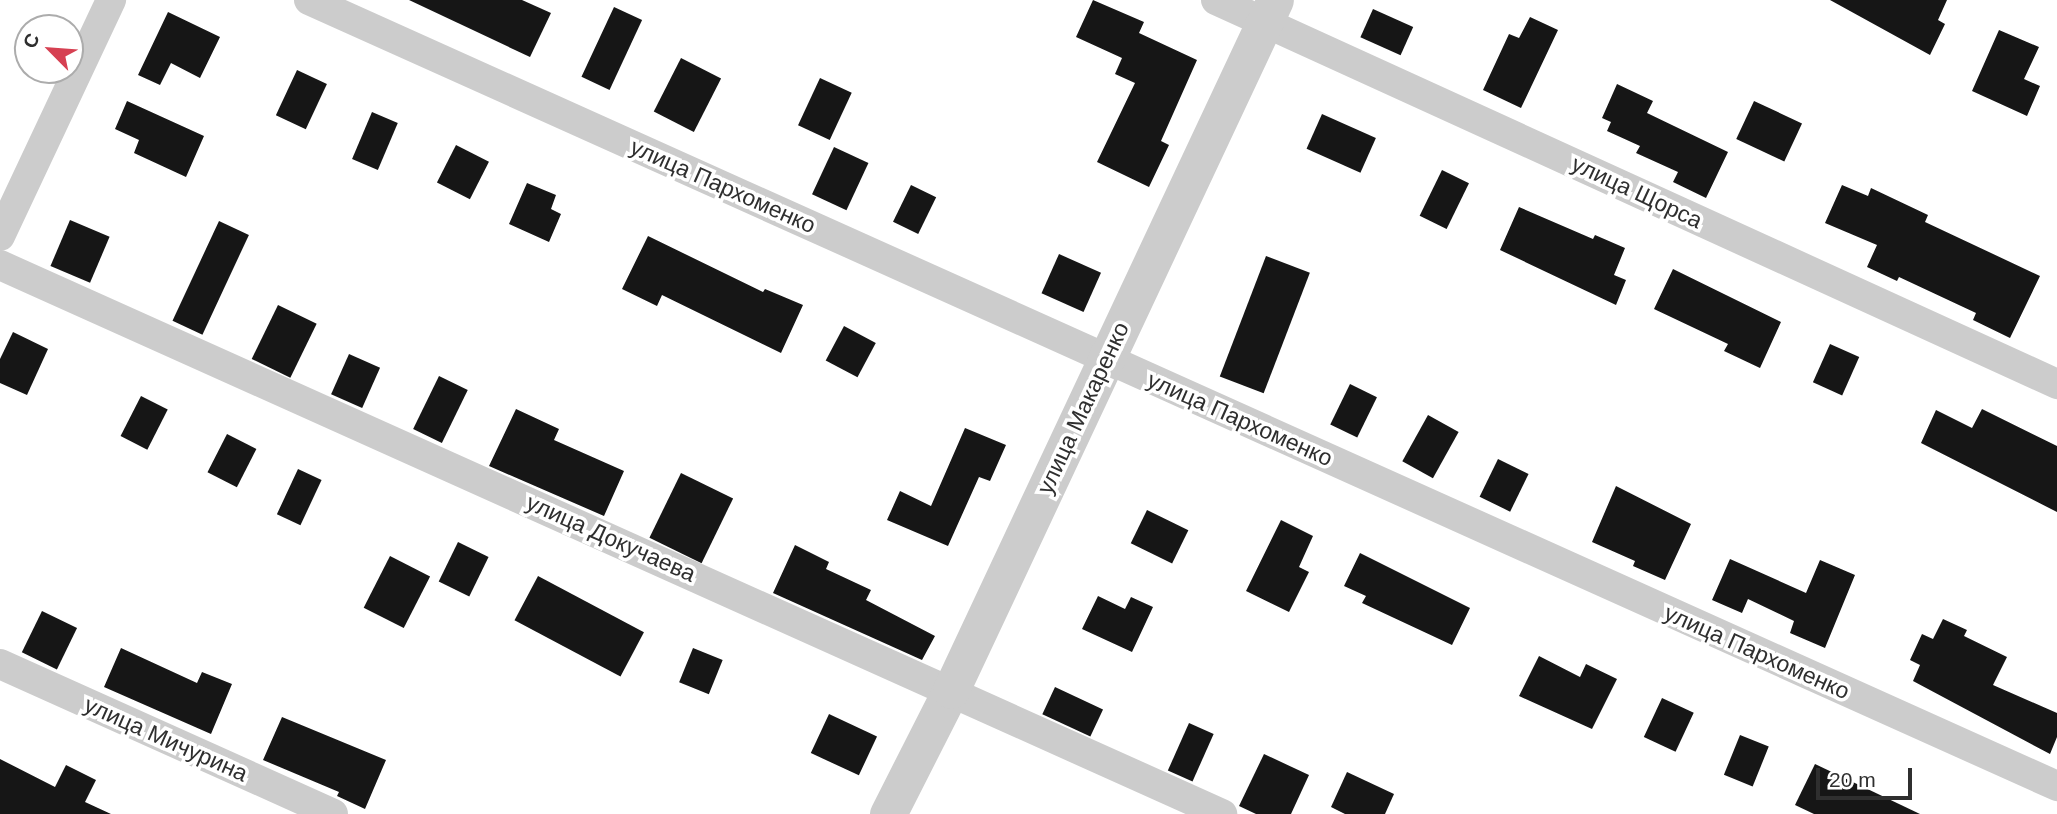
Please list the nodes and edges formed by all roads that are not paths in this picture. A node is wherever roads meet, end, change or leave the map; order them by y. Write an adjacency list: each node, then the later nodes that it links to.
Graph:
1 (111, 0): 5 (street)
2 (309, 0): 7 (street, улица Пархоменко)
3 (1216, 0): 4 (street, улица Щорса)
4 (1270, 11): 7 (street, улица Макаренко); 8 (street, улица Щорса)
5 (0, 236)
6 (0, 265): 10 (street, улица Докучаева)
7 (1107, 359): 10 (street, улица Макаренко); 11 (street, улица Пархоменко)
8 (2057, 384)
9 (0, 664): 12 (street, улица Мичурина)
10 (951, 690): 13 (street, улица Макаренко); 14 (street, улица Докучаева)
11 (2057, 786)
12 (333, 814)
13 (888, 814)
14 (1222, 814)

